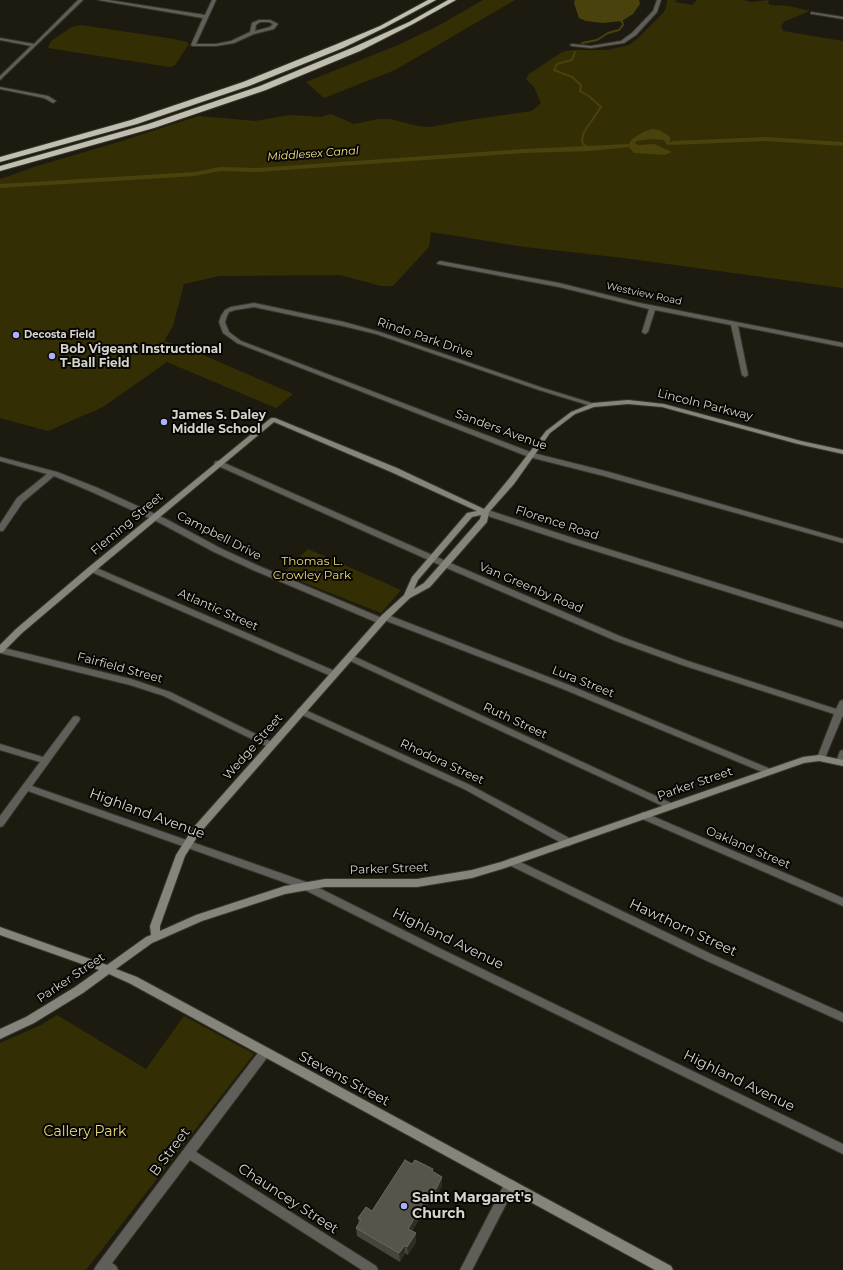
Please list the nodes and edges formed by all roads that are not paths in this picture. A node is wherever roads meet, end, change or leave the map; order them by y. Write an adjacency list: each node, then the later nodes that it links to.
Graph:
1 (81, 0): 12 (street)
2 (100, 0): 8 (street)
3 (214, 0): 8 (street)
4 (433, 0): 17 (highway)
5 (453, 0): 18 (highway)
6 (659, 0): 13 (street)
7 (813, 13): 9 (street)
8 (206, 17): 10 (street)
9 (843, 18)
10 (252, 32): 10 (street)
11 (0, 39): 12 (street)
12 (34, 45): 14 (street)
13 (572, 45)
14 (0, 79)
15 (0, 88): 16 (street)
16 (53, 101)
17 (0, 160)
18 (0, 169)
19 (440, 263): 21 (street, Westview Road)
20 (247, 306): 26 (street, Rindo Park Drive); 29 (street, Sanders Avenue)
21 (653, 307): 22 (street, Westview Road); 23 (street)
22 (734, 323): 24 (street, Westview Road); 25 (street)
23 (645, 332)
24 (843, 345)
25 (745, 374)
26 (593, 405): 28 (street, Lincoln Parkway); 29 (street, Lincoln Parkway)
27 (272, 419): 31 (street, Fleming Street); 33 (street, Florence Road)
28 (843, 452)
29 (531, 455): 33 (street, Lincoln Parkway); 36 (street, Sanders Avenue)
30 (0, 459): 32 (street, Campbell Drive)
31 (218, 463): 34 (street, Fleming Street); 37 (street, Van Greenby Road)
32 (52, 474): 34 (street, Campbell Drive); 35 (street)
33 (484, 512): 37 (street, Lincoln Parkway); 38 (street, Lincoln Parkway); 42 (street, Florence Road)
34 (154, 517): 39 (street, Fleming Street); 41 (street, Campbell Drive)
35 (1, 526)
36 (843, 541)
37 (433, 559): 38 (street, Van Greenby Road); 40 (street, Wedge Street)
38 (445, 564): 40 (street, Wedge Street); 48 (street, Van Greenby Road)
39 (92, 569): 43 (street, Fleming Street); 45 (street, Atlantic Street)
40 (407, 596): 41 (street, Wedge Street)
41 (383, 619): 44 (street, Wedge Street); 55 (street, Lura Street)
42 (843, 625)
43 (0, 650): 50 (street, Fairfield Street)
44 (349, 657): 45 (street, Wedge Street); 57 (street, Ruth Street)
45 (334, 674): 47 (street, Wedge Street)
46 (843, 703): 48 (street)
47 (301, 711): 50 (street, Wedge Street); 60 (street, Rhodora Street)
48 (841, 713): 52 (street)
49 (76, 719): 54 (street)
50 (271, 745): 61 (street, Wedge Street)
51 (0, 747): 54 (street)
52 (821, 758): 53 (street, Parker Street); 55 (street, Parker Street)
53 (842, 759)
54 (46, 760): 56 (street)
55 (770, 772): 57 (street, Parker Street)
56 (26, 787): 59 (street); 61 (street, Highland Avenue)
57 (670, 806): 58 (street, Parker Street)
58 (643, 816): 60 (street, Parker Street); 64 (street, Oakland Street)
59 (0, 824)
60 (568, 842): 62 (street, Parker Street)
61 (187, 845): 63 (street, Highland Avenue); 66 (street, Wedge Street)
62 (512, 862): 63 (street, Parker Street); 68 (street, Hawthorn Street)
63 (306, 886): 66 (street, Parker Street); 71 (street, Highland Avenue)
64 (843, 902)
65 (0, 931): 67 (street, Stevens Street)
66 (156, 936): 67 (street, Parker Street)
67 (108, 969): 69 (street, Parker Street); 70 (street, Stevens Street)
68 (843, 1018)
69 (0, 1034)
70 (265, 1052): 72 (street, B Street); 73 (street, Stevens Street)
71 (843, 1149)
72 (188, 1153): 74 (street, B Street); 75 (street, Chauncey Street)
73 (510, 1185): 76 (street); 77 (street, Stevens Street)
74 (105, 1268)
75 (372, 1270)
76 (466, 1270)
77 (667, 1270)

